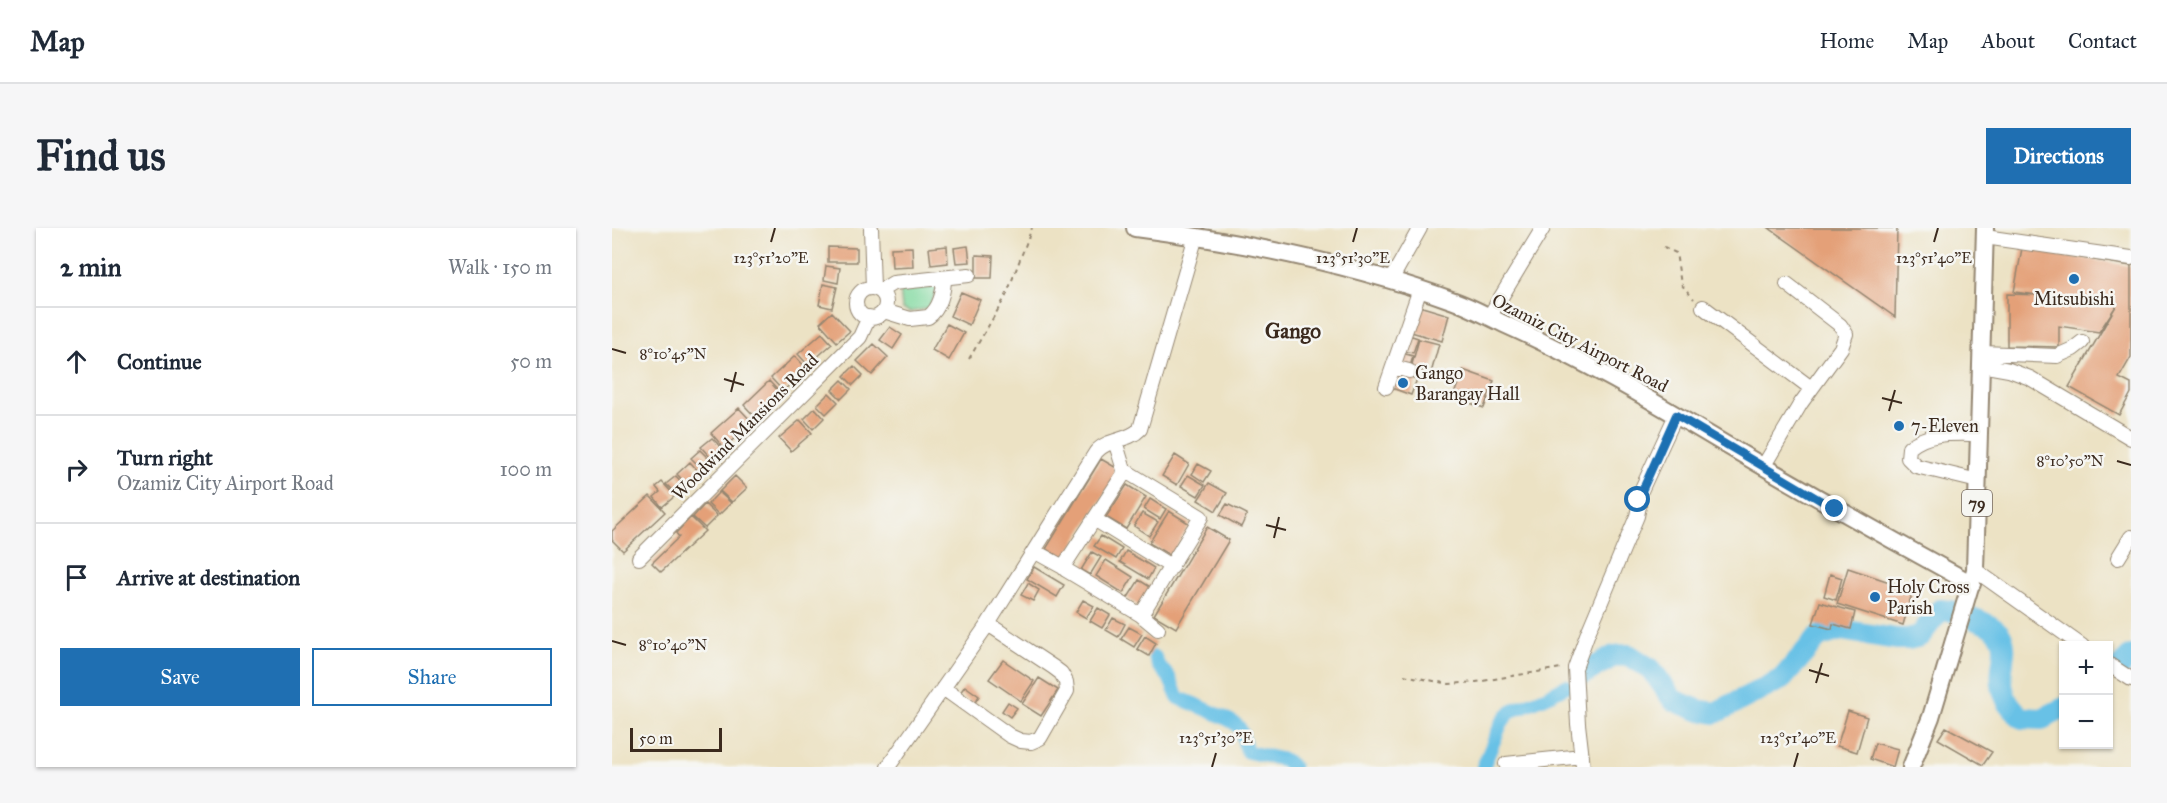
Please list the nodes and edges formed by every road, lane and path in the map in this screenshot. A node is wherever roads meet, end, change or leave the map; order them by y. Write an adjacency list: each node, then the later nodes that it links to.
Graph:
1 (871, 228): 14 (street)
2 (1032, 228): 21 (path)
3 (1135, 228): 7 (main road, Ozamiz City Airport Road)
4 (1420, 228): 12 (street)
5 (1543, 228): 19 (street)
6 (1985, 233): 9 (street); 22 (main road, 79)
7 (1196, 237): 12 (main road, Ozamiz City Airport Road); 30 (street)
8 (1664, 247): 16 (path)
9 (2131, 258)
10 (969, 275): 11 (street)
11 (944, 278): 14 (street); 17 (street)
12 (1391, 280): 15 (main road, Ozamiz City Airport Road)
13 (1787, 284): 26 (street)
14 (877, 290): 17 (street); 18 (street)
15 (1420, 290): 19 (main road, Ozamiz City Airport Road); 23 (street)
16 (1703, 307): 26 (street)
17 (884, 311): 18 (street)
18 (869, 317): 37 (street, Woodwind Mansions Road)
19 (1489, 317): 27 (main road, Ozamiz City Airport Road)
20 (2082, 342): 22 (street)
21 (969, 359)
22 (1981, 359): 28 (main road, 79); 29 (street)
23 (1393, 367): 24 (street); 25 (street)
24 (1409, 371)
25 (1386, 387)
26 (1811, 388): 31 (street)
27 (1676, 415): 31 (main road, Ozamiz City Airport Road); 46 (street)
28 (1979, 434): 33 (main road, 79); 33 (street)
29 (2131, 438)
30 (1115, 441): 32 (street); 36 (street)
31 (1763, 466): 41 (main road, Ozamiz City Airport Road)
32 (1124, 470): 34 (street); 40 (street)
33 (1978, 481): 41 (main road, 79)
34 (1094, 519): 39 (street); 40 (street)
35 (2131, 537): 38 (street)
36 (1034, 551): 39 (street); 43 (street)
37 (639, 558)
38 (2118, 558)
39 (1063, 567): 42 (street)
40 (1172, 567): 42 (street)
41 (1973, 577): 45 (street); 54 (main road, 79)
42 (1141, 615): 44 (street)
43 (988, 624): 50 (street); 50 (street)
44 (1158, 629)
45 (2076, 641)
46 (1576, 666): 48 (path); 51 (street)
47 (2113, 666): 49 (street)
48 (1404, 675)
49 (2131, 679)
50 (943, 688): 53 (street)
51 (1582, 761): 52 (street)
52 (1506, 764)
53 (888, 767)
54 (1911, 767)

